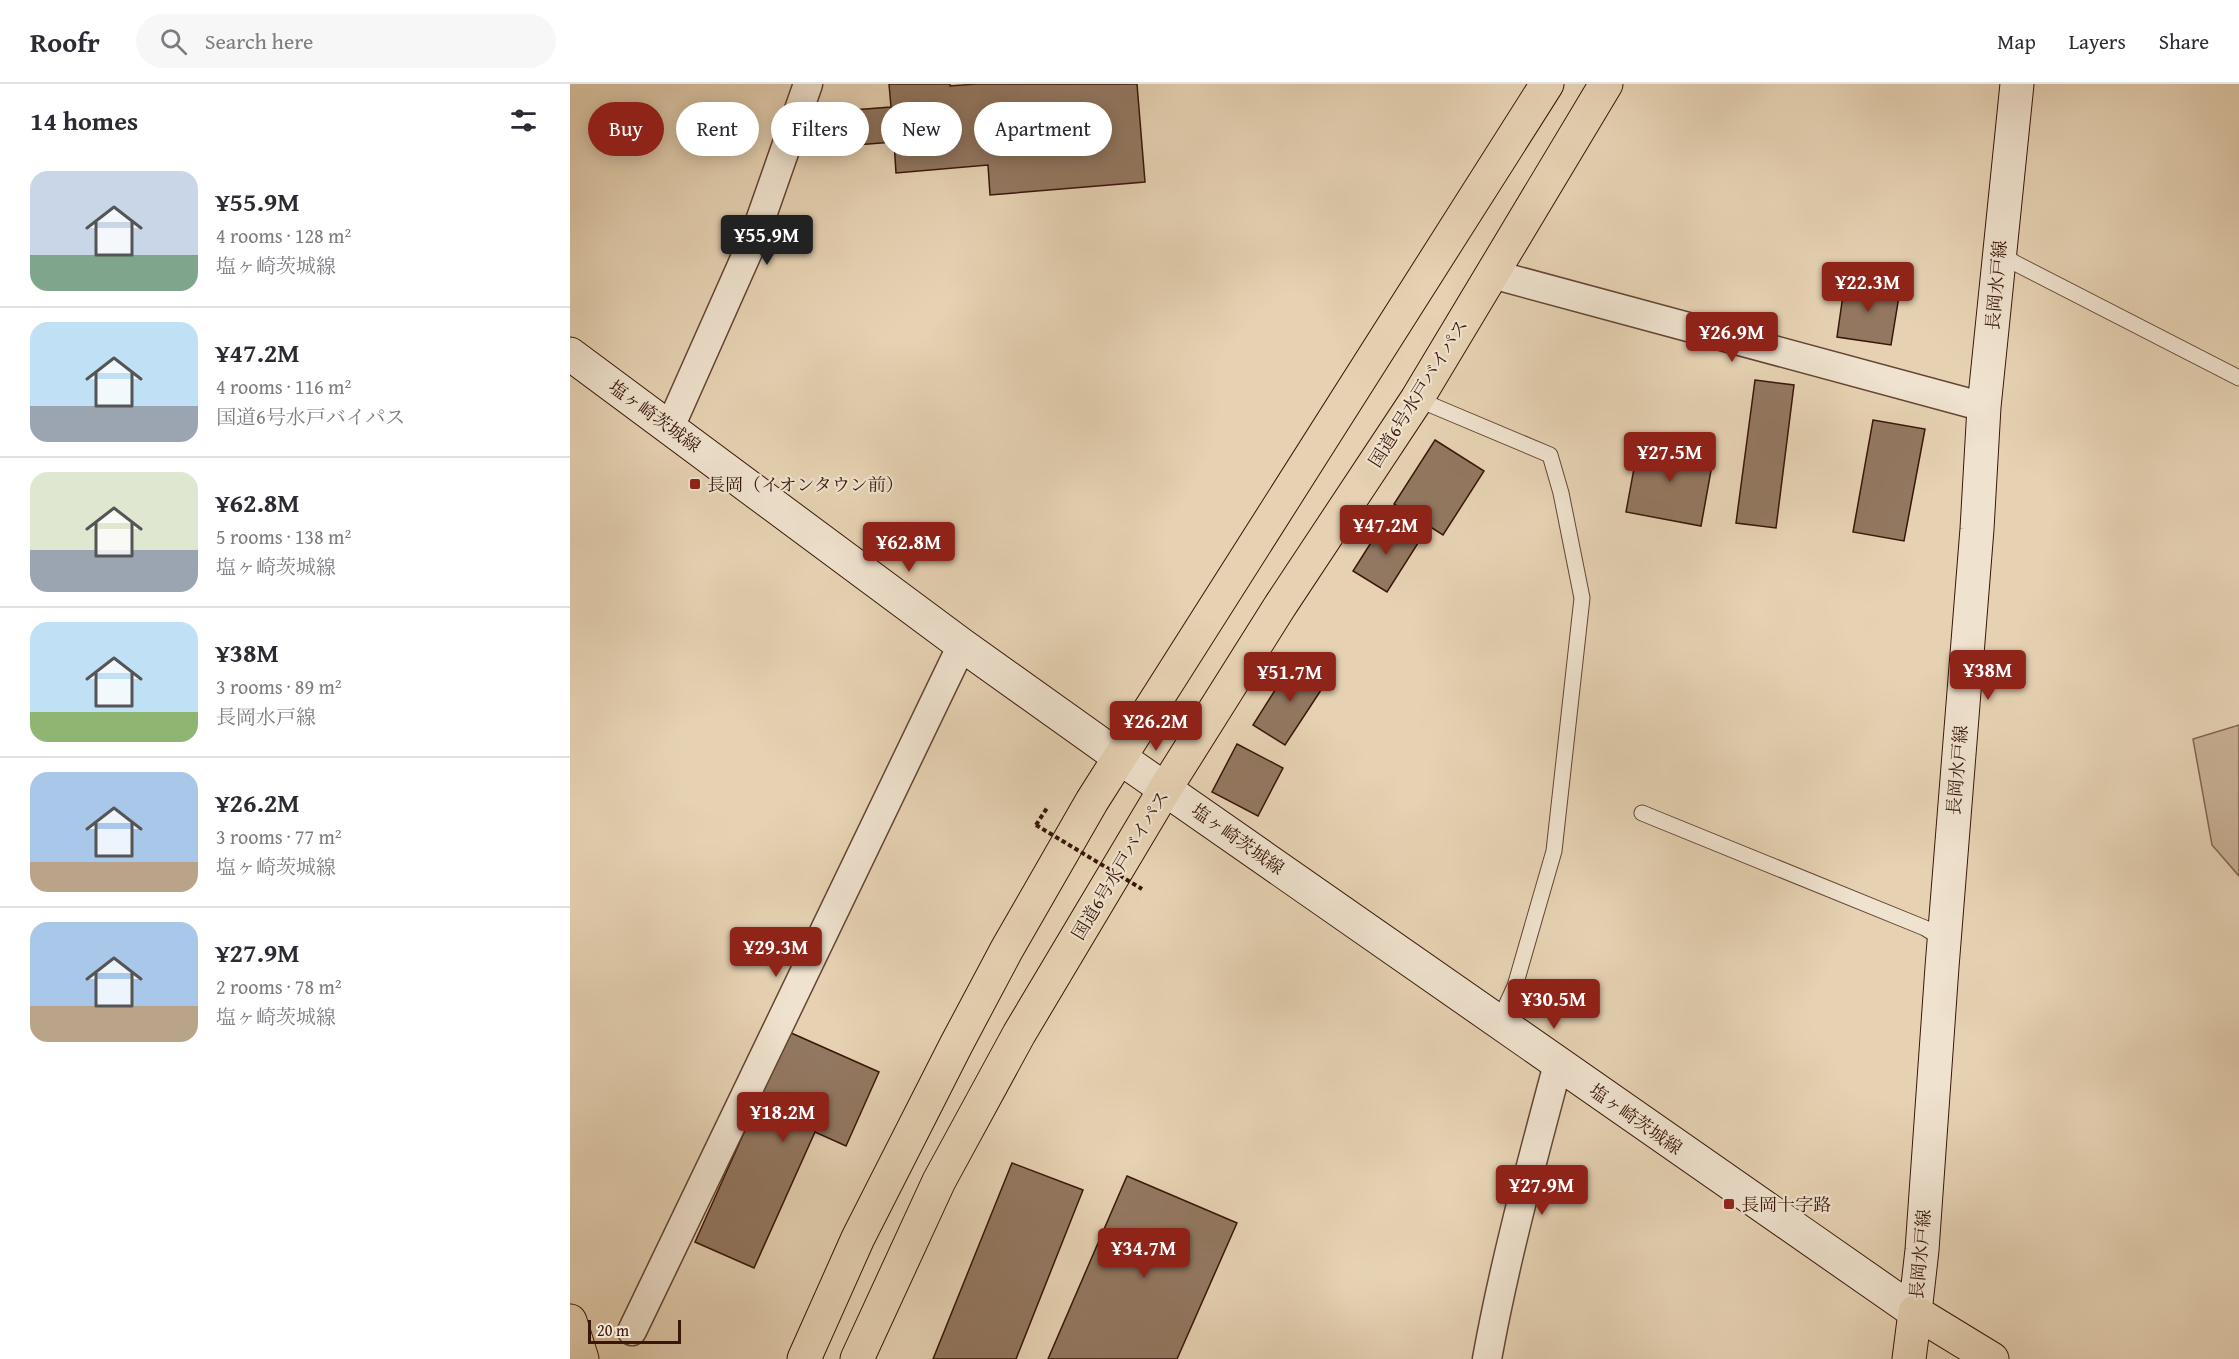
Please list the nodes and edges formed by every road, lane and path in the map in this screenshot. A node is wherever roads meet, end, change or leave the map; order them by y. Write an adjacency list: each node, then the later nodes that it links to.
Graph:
1 (808, 84): 11 (street)
2 (1547, 84): 13 (main road)
3 (1606, 84): 6 (main road, 国道6号水戸バイパス)
4 (2017, 84): 5 (main road, 長岡水戸線)
5 (1999, 252): 8 (lane); 10 (main road, 長岡水戸線)
6 (1492, 274): 9 (main road, 国道6号水戸バイパス); 10 (street)
7 (570, 354): 11 (main road, 塩ヶ崎茨城線)
8 (2239, 378)
9 (1417, 399): 14 (main road, 国道6号水戸バイパス); 19 (lane)
10 (1984, 407): 18 (main road, 長岡水戸線)
11 (670, 427): 12 (main road, 塩ヶ崎茨城線)
12 (962, 645): 13 (main road, 塩ヶ崎茨城線); 23 (street)
13 (1119, 757): 14 (main road, 塩ヶ崎茨城線); 25 (main road)
14 (1166, 789): 19 (main road, 塩ヶ崎茨城線); 26 (main road, 国道6号水戸バイパス)
15 (1642, 813): 18 (lane)
16 (1036, 825): 17 (path, bridge)
17 (1142, 889)
18 (1944, 940): 21 (main road, 長岡水戸線)
19 (1499, 1021): 20 (main road, 塩ヶ崎茨城線)
20 (1558, 1064): 21 (main road, 塩ヶ崎茨城線); 27 (street)
21 (1915, 1312): 28 (main road); 29 (main road)
22 (570, 1322): 24 (main road)
23 (632, 1331)
24 (582, 1359)
25 (804, 1359)
26 (858, 1359)
27 (1487, 1359)
28 (1909, 1359)
29 (1992, 1359)

